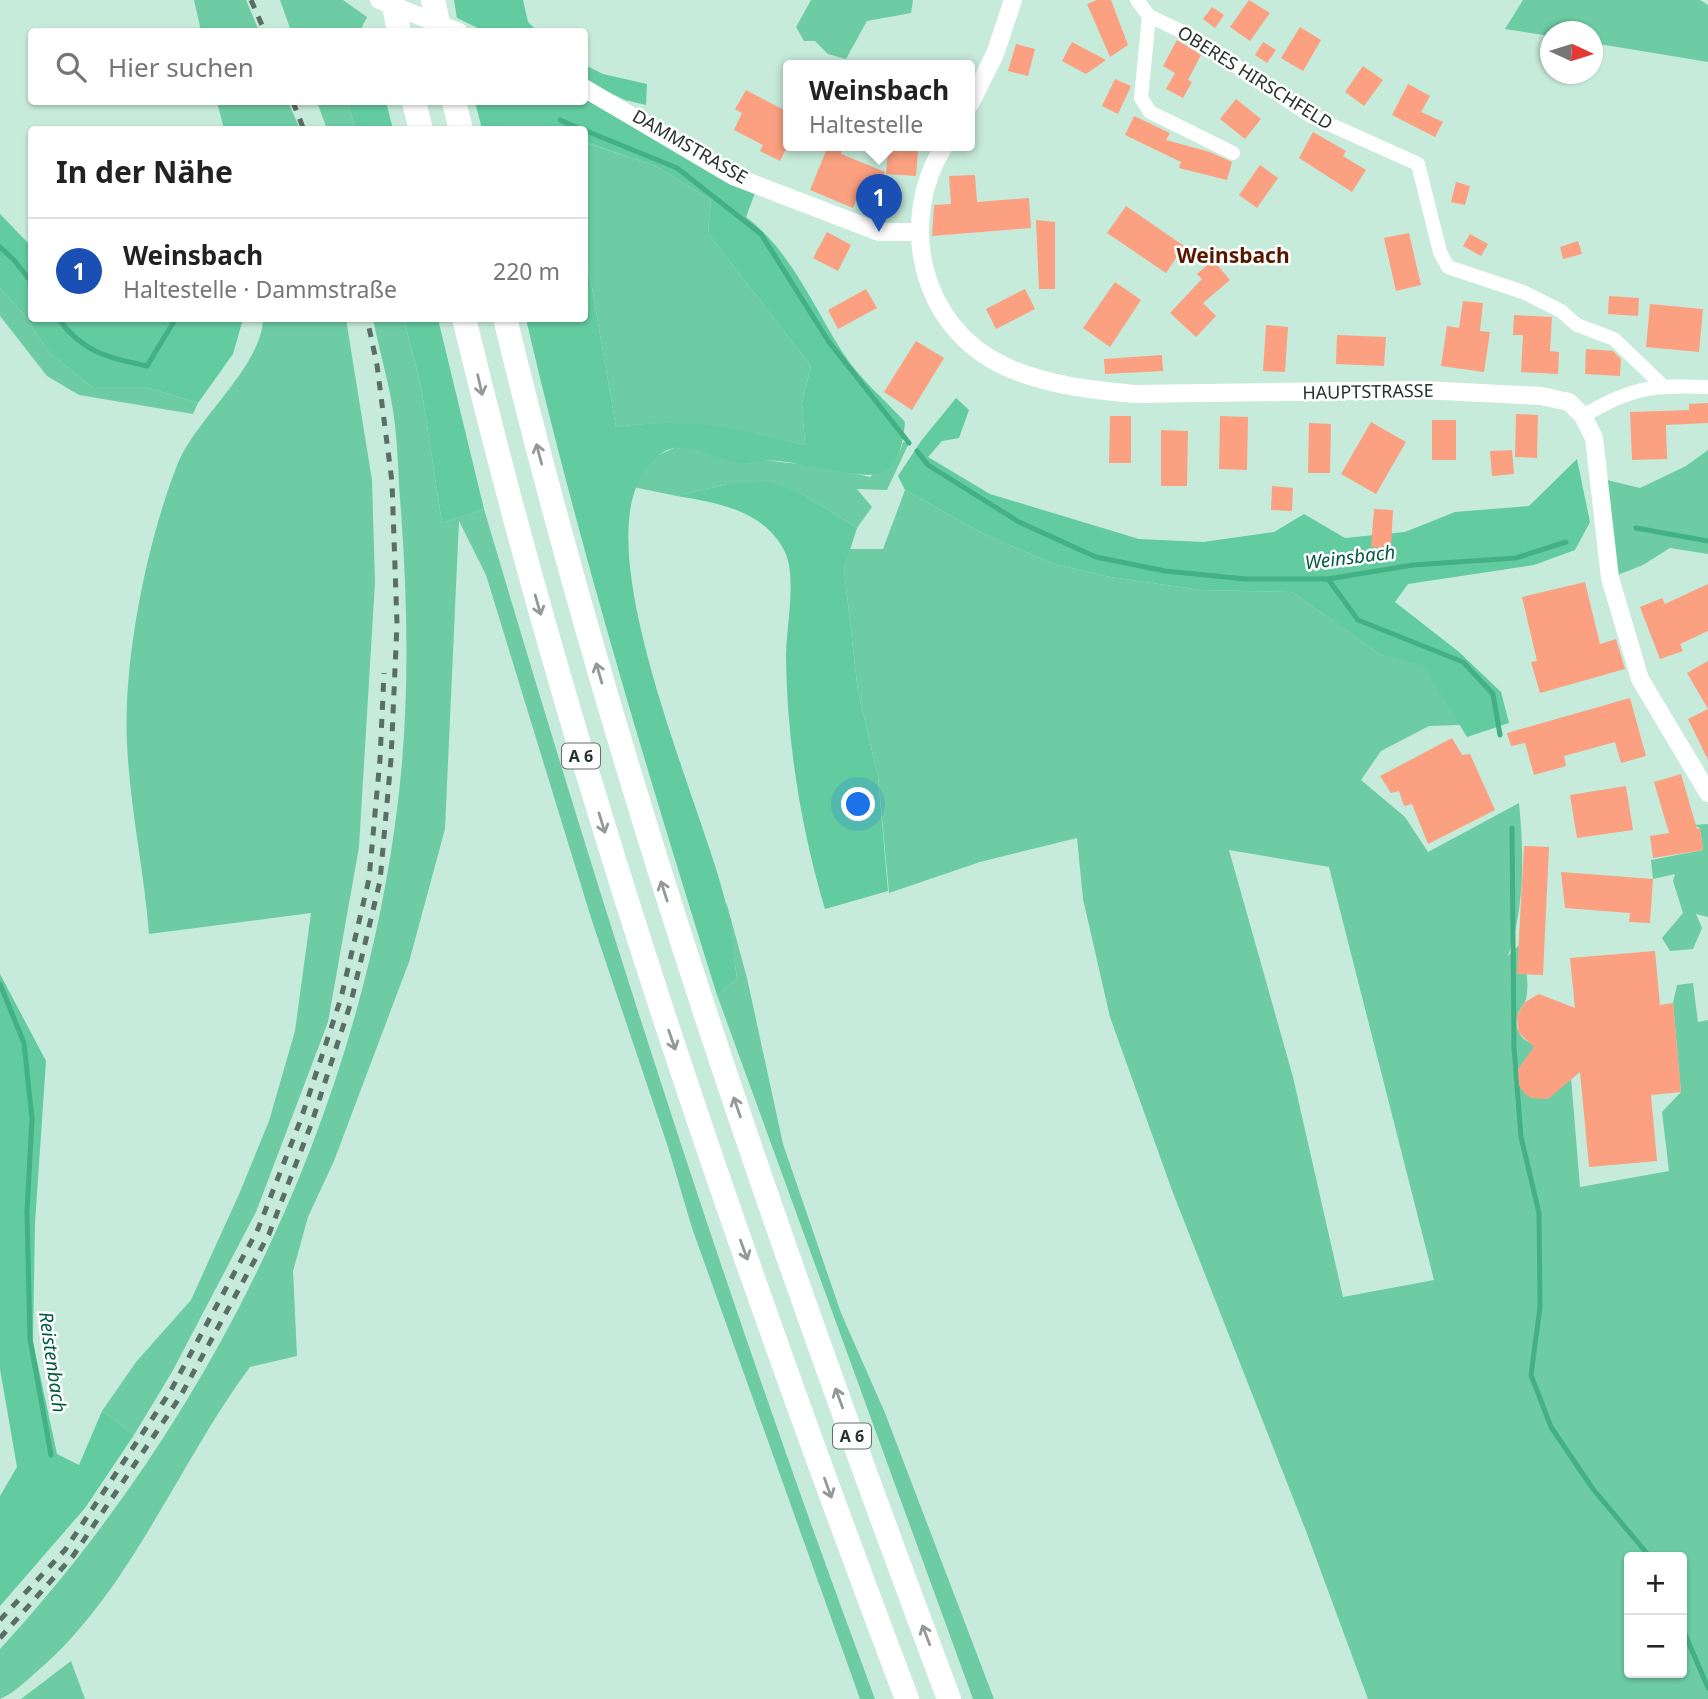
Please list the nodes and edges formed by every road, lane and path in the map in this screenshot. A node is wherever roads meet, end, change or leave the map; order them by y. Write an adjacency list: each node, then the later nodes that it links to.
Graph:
1 (379, 0): 9 (street)
2 (393, 0): 7 (highway)
3 (433, 0): 8 (highway)
4 (1013, 0): 11 (street)
5 (1137, 0): 6 (street, OBERES HIRSCHFELD)
6 (1149, 16): 17 (street); 21 (street, OBERES HIRSCHFELD)
7 (398, 28)
8 (439, 28)
9 (449, 28)
10 (588, 90): 18 (street, DAMMSTRASSE)
11 (975, 94)
12 (415, 105): 14 (highway)
13 (455, 105): 15 (highway)
14 (420, 126)
15 (460, 126)
16 (942, 151): 18 (street, HAUPTSTRASSE)
17 (1233, 153)
18 (918, 233): 23 (street, HAUPTSTRASSE)
19 (465, 322): 25 (highway, A 6, one-way to 25)
20 (506, 322): 26 (highway, A 6, one-way to 20)
21 (1663, 386): 22 (street); 23 (street)
22 (1708, 387)
23 (1583, 416): 24 (street)
24 (1708, 793)
25 (906, 1699)
26 (949, 1699)

